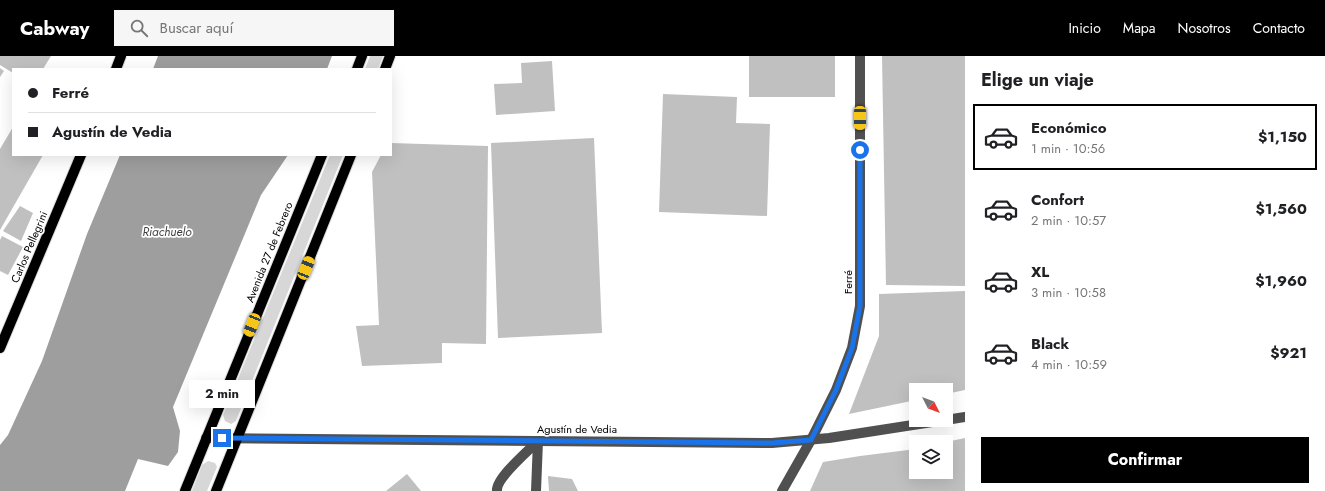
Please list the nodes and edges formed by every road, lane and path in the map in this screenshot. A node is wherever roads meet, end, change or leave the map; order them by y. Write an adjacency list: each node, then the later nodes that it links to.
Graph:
1 (121, 56): 5 (main road)
2 (362, 56): 6 (main road)
3 (390, 56): 7 (main road)
4 (860, 56): 17 (street, Ferré)
5 (116, 68)
6 (357, 68)
7 (385, 68)
8 (81, 156): 11 (main road, Carlos Pellegrini)
9 (322, 156): 15 (main road, Avenida 27 de Febrero)
10 (350, 156): 16 (main road)
11 (0, 348)
12 (965, 417): 13 (street, Agustín de Vedia)
13 (953, 419)
14 (909, 425): 17 (street, Agustín de Vedia)
15 (206, 438): 16 (street, Agustín de Vedia); 19 (main road, Avenida 27 de Febrero)
16 (238, 438): 18 (street, Agustín de Vedia); 20 (main road)
17 (811, 440): 18 (street, Agustín de Vedia); 23 (street, Ferré)
18 (538, 441): 21 (street); 22 (street)
19 (185, 491)
20 (216, 491)
21 (497, 491)
22 (536, 491)
23 (782, 491)

